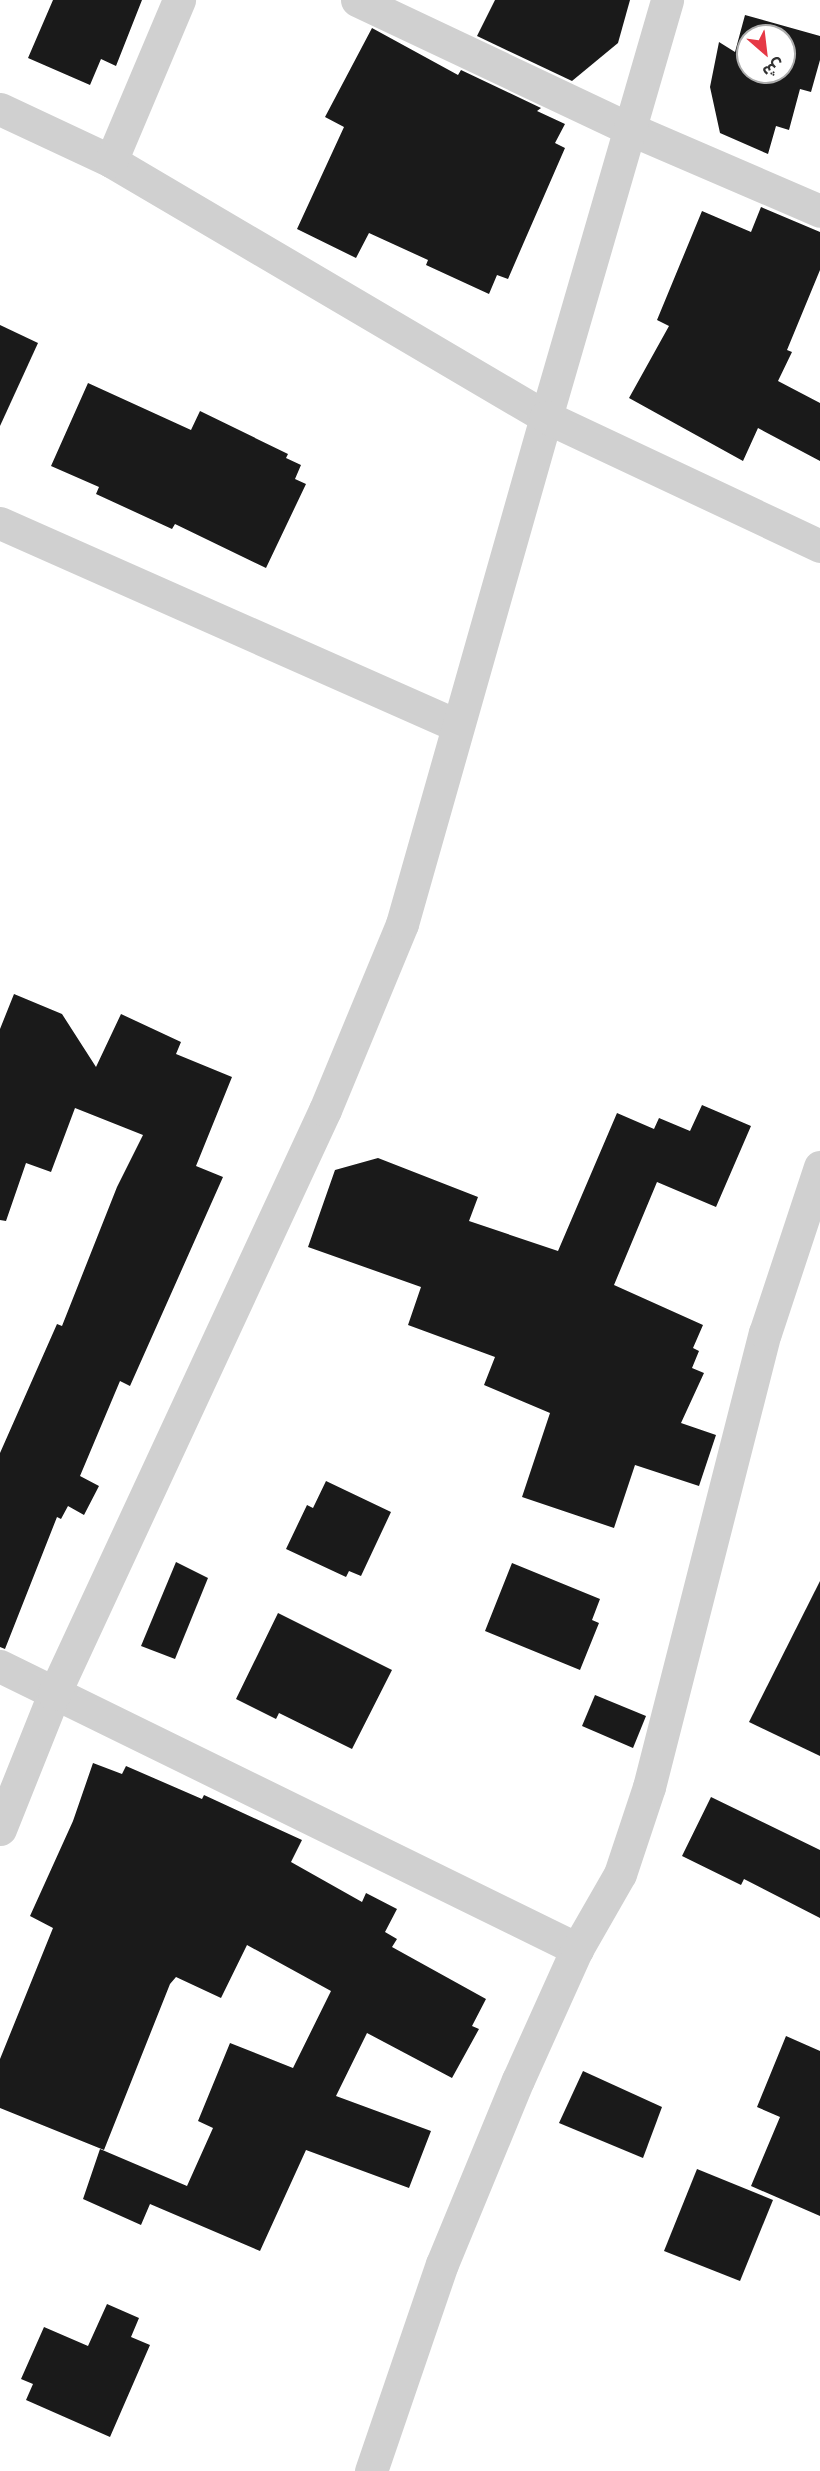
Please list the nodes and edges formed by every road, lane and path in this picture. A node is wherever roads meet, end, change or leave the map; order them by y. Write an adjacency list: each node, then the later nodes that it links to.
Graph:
1 (179, 0): 6 (street)
2 (357, 0): 5 (street)
3 (667, 0): 5 (street)
4 (0, 109): 6 (street)
5 (630, 129): 7 (street); 8 (street)
6 (111, 161): 8 (street)
7 (820, 211)
8 (546, 417): 10 (street); 11 (street)
9 (0, 523): 11 (street)
10 (820, 546)
11 (456, 725): 14 (street)
12 (820, 1167): 16 (street)
13 (0, 1666): 14 (street)
14 (54, 1694): 15 (street); 16 (street)
15 (0, 1829)
16 (577, 1950): 17 (street)
17 (371, 2471)

